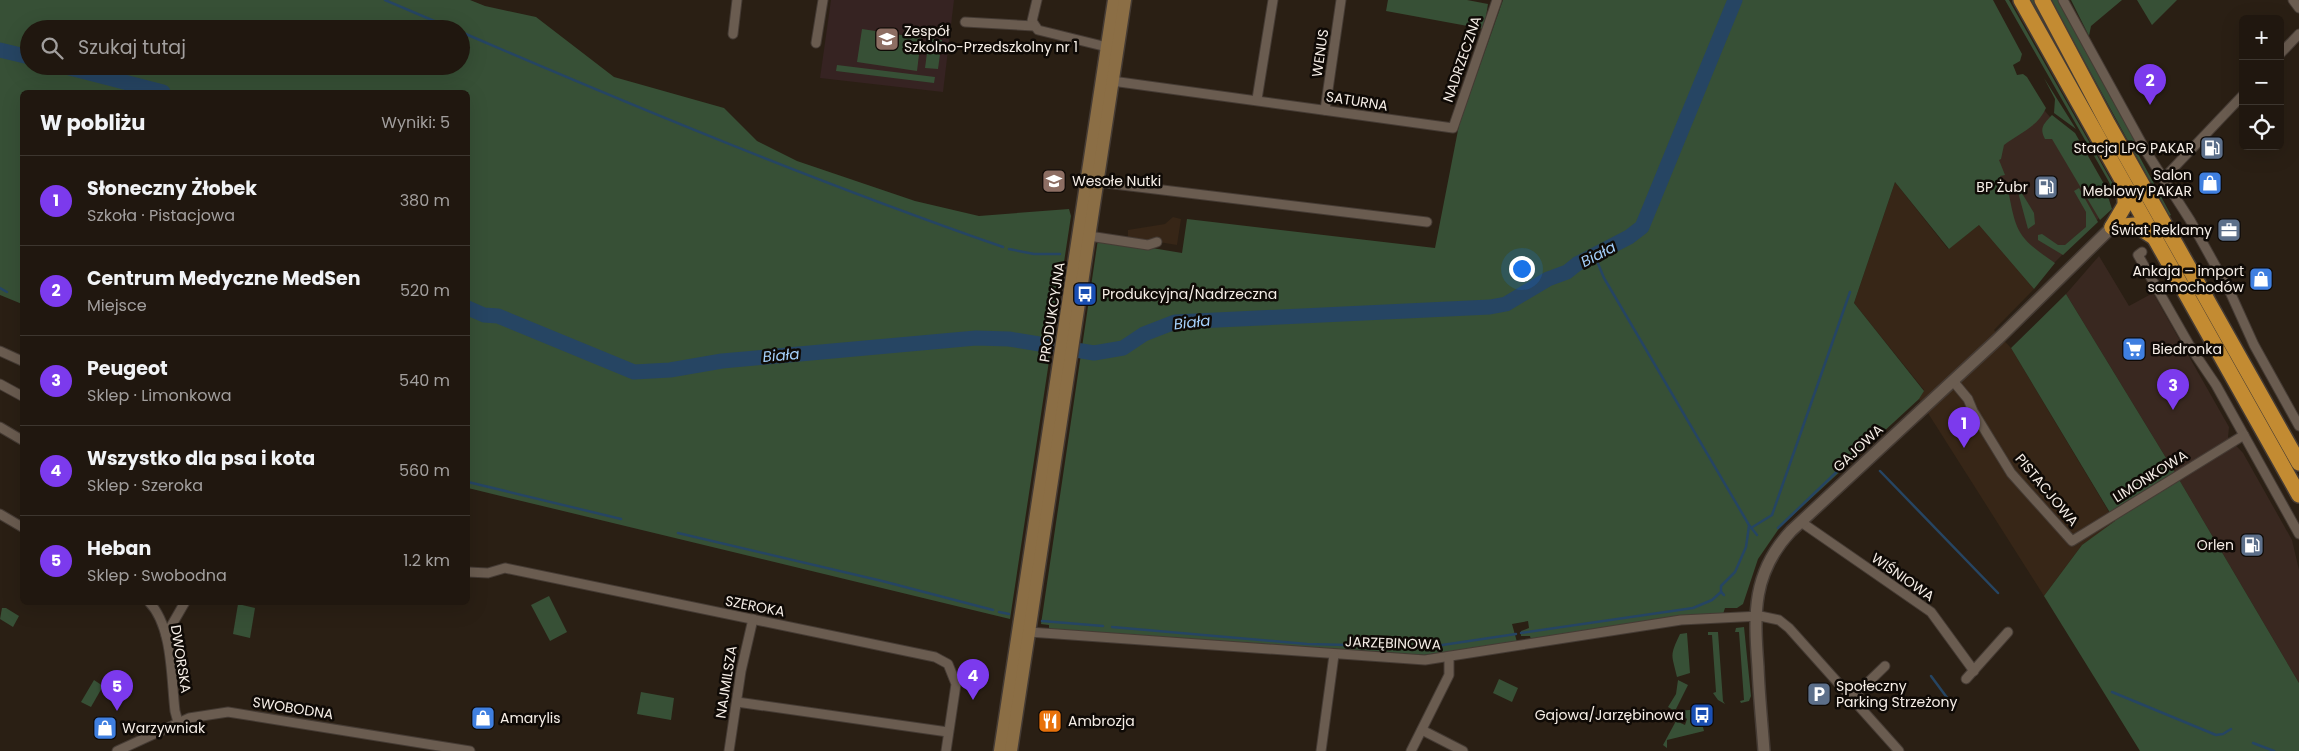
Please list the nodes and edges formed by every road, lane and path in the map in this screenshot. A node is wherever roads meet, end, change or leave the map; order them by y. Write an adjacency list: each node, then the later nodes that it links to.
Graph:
1 (737, 0): 16 (street)
2 (823, 0): 18 (street)
3 (1036, 0): 15 (street)
4 (1114, 0): 19 (main road, PRODUKCYJNA)
5 (1125, 0): 21 (main road, PRODUKCYJNA)
6 (1273, 0): 23 (street)
7 (1341, 0): 24 (street, WENUS)
8 (1497, 0): 25 (street, NADRZECZNA)
9 (2021, 0): 28 (highway)
10 (2042, 0): 45 (highway)
11 (2063, 0): 26 (street)
12 (2293, 0): 13 (street)
13 (2299, 8)
14 (966, 22): 15 (street)
15 (1034, 26): 19 (street)
16 (733, 34)
17 (2299, 34): 20 (street)
18 (816, 43)
19 (1107, 47): 35 (main road, PRODUKCYJNA)
20 (2284, 50)
21 (1112, 81): 23 (street, SATURNA); 27 (main road, PRODUKCYJNA)
22 (2239, 98): 26 (street)
23 (1257, 99): 24 (street, SATURNA)
24 (1325, 110): 25 (street, SATURNA)
25 (1453, 128)
26 (2164, 178): 41 (street)
27 (1097, 182): 29 (street); 31 (main road, PRODUKCYJNA)
28 (2125, 185): 30 (highway); 32 (highway)
29 (1427, 222)
30 (2112, 227): 32 (highway); 38 (street, GAJOWA)
31 (1089, 236): 33 (street); 35 (main road, PRODUKCYJNA)
32 (2156, 238): 46 (highway)
33 (1157, 242)
34 (2142, 252): 43 (street)
35 (1068, 340): 57 (main road, PRODUKCYJNA)
36 (0, 351): 37 (street)
37 (20, 359)
38 (1953, 381): 48 (street, GAJOWA); 51 (street, PISTACJOWA)
39 (1, 388): 40 (street)
40 (20, 395)
41 (2299, 426)
42 (0, 427): 44 (street)
43 (2244, 435): 50 (street); 51 (street, LIMONKOWA)
44 (20, 439)
45 (2299, 463)
46 (2299, 495)
47 (0, 514): 49 (street)
48 (1801, 522): 55 (street, GAJOWA); 63 (street, WIŚNIOWA)
49 (20, 526)
50 (2299, 534)
51 (2072, 541)
52 (470, 572): 56 (street, SZEROKA)
53 (151, 605): 59 (street, DWORSKA)
54 (183, 605): 59 (street)
55 (1755, 616): 61 (street, JARZĘBINOWA); 65 (street, JARZĘBINOWA); 80 (street, GAJOWA)
56 (753, 618): 66 (street, NAJMILSZA); 69 (street, SZEROKA)
57 (1024, 630): 60 (street, JARZĘBINOWA); 75 (main road); 76 (main road)
58 (2008, 632): 63 (street)
59 (166, 635): 67 (street, DWORSKA)
60 (1334, 655): 61 (street, JARZĘBINOWA); 77 (street)
61 (1449, 658): 68 (street)
62 (1884, 666): 65 (street)
63 (1974, 671): 64 (street)
64 (1966, 680)
65 (1852, 698): 81 (street, JARZĘBINOWA)
66 (736, 702): 69 (street); 73 (street, NAJMILSZA)
67 (178, 722): 70 (street, SWOBODNA); 71 (street, SWOBODNA)
68 (1422, 730): 78 (street); 79 (street)
69 (948, 732): 74 (street, SZEROKA)
70 (432, 748): 72 (street, SWOBODNA)
71 (117, 751)
72 (470, 751)
73 (729, 751)
74 (946, 751)
75 (1000, 751)
76 (1011, 751)
77 (1321, 751)
78 (1411, 751)
79 (1463, 751)
80 (1764, 751)
81 (1899, 751)

